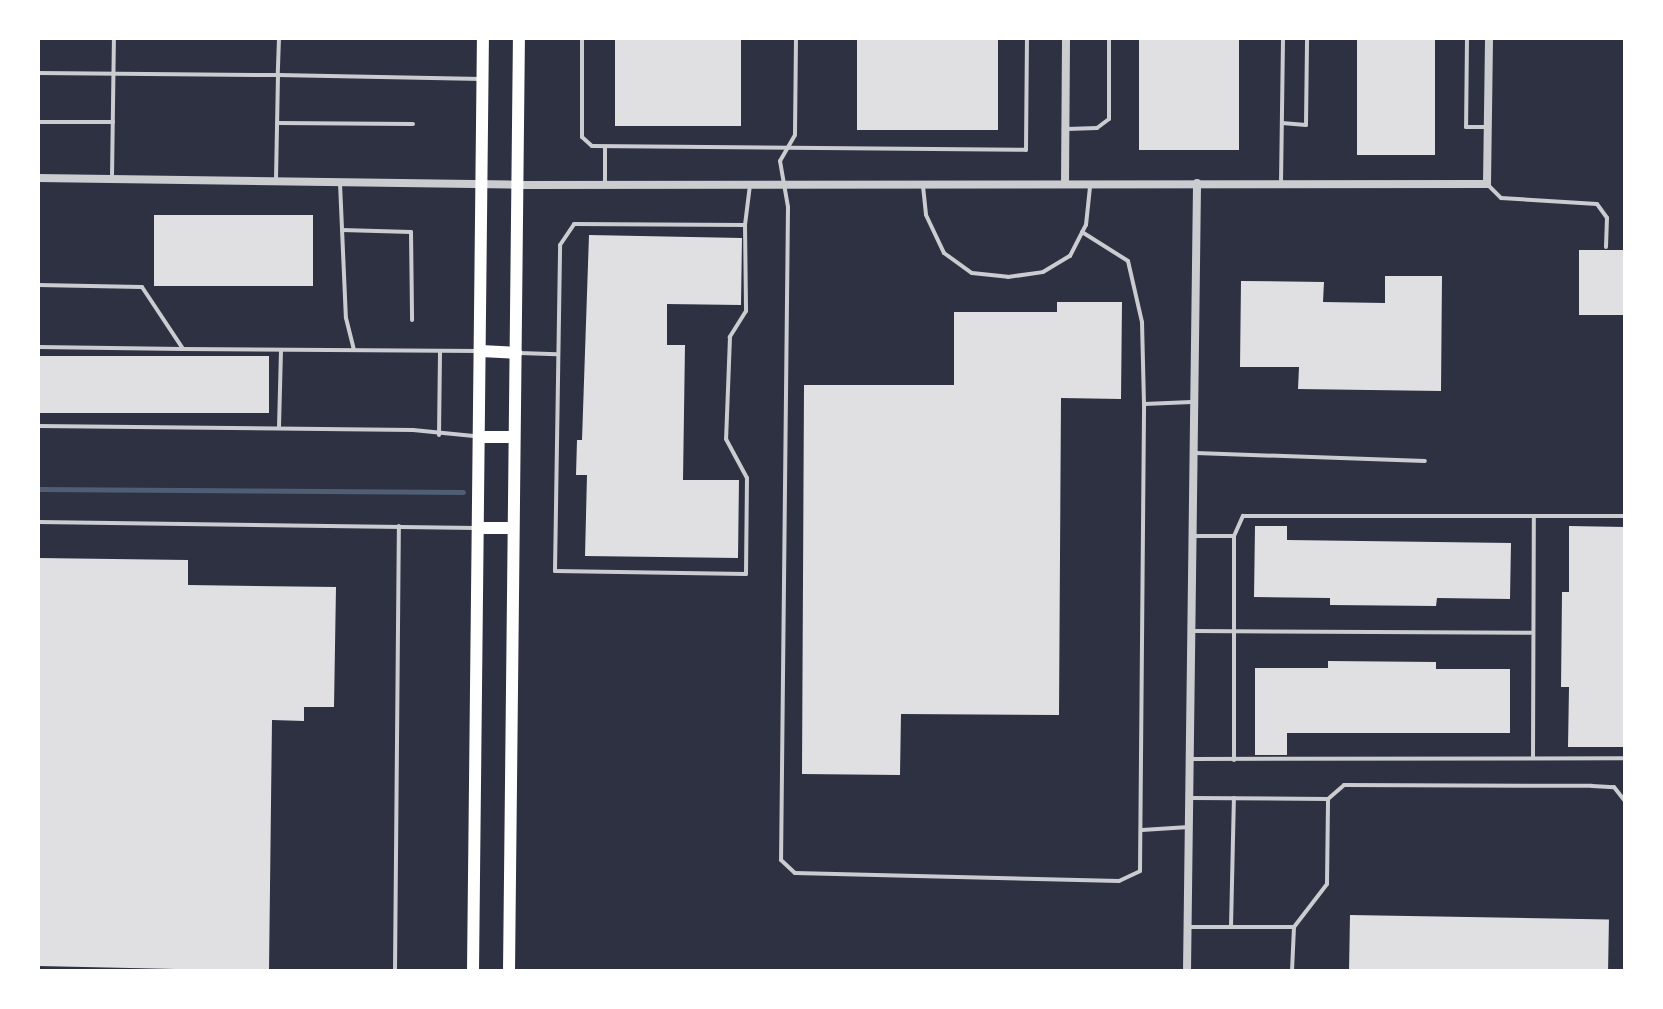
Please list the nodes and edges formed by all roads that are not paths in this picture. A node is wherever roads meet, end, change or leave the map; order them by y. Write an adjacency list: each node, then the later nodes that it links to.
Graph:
1 (114, 38): 15 (lane)
2 (279, 38): 16 (lane)
3 (483, 38): 17 (main road)
4 (519, 38): 38 (main road)
5 (582, 38): 25 (lane)
6 (796, 38): 26 (lane)
7 (1027, 38): 26 (lane)
8 (1066, 38): 24 (street)
9 (1109, 38): 24 (lane)
10 (1283, 38): 21 (lane)
11 (1307, 38): 21 (lane)
12 (1467, 38): 23 (lane)
13 (1489, 38): 23 (street)
14 (38, 73): 15 (lane)
15 (113, 74): 16 (lane); 19 (lane)
16 (278, 75): 17 (lane); 20 (lane)
17 (483, 79): 37 (main road)
18 (38, 122): 19 (lane)
19 (113, 122): 28 (lane)
20 (277, 123): 22 (lane); 29 (lane)
21 (1282, 123): 32 (lane)
22 (413, 124)
23 (1488, 127): 36 (street)
24 (1065, 129): 34 (street)
25 (605, 147): 26 (lane); 39 (lane)
26 (788, 148): 41 (lane)
27 (38, 178): 28 (street)
28 (112, 180): 29 (street)
29 (276, 182): 30 (street)
30 (340, 183): 37 (street); 43 (lane)
31 (1197, 183): 32 (street); 35 (street); 56 (street)
32 (1281, 183): 36 (street)
33 (923, 184): 34 (street); 41 (street); 44 (lane)
34 (1065, 184): 35 (street)
35 (1091, 184): 44 (lane)
36 (1487, 184): 45 (lane)
37 (483, 185): 38 (street); 53 (main road)
38 (517, 185): 39 (street); 54 (main road)
39 (605, 185): 40 (street)
40 (750, 185): 41 (street); 42 (lane)
41 (784, 185): 85 (lane)
42 (745, 225): 55 (lane); 55 (lane)
43 (342, 230): 47 (lane); 51 (lane)
44 (1082, 232): 57 (lane)
45 (1606, 247)
46 (38, 285): 49 (lane)
47 (412, 320)
48 (38, 347): 49 (lane)
49 (183, 349): 50 (lane)
50 (281, 350): 51 (lane); 59 (lane)
51 (354, 350): 52 (lane)
52 (440, 351): 53 (lane); 60 (lane)
53 (481, 351): 54 (main road); 61 (main road)
54 (516, 353): 55 (lane); 62 (main road)
55 (557, 354)
56 (1194, 402): 57 (lane); 63 (street)
57 (1144, 404): 85 (lane)
58 (38, 426): 59 (lane)
59 (279, 428): 60 (lane)
60 (439, 435): 61 (lane)
61 (481, 437): 62 (main road); 69 (main road)
62 (514, 437): 70 (main road)
63 (1193, 453): 64 (lane); 71 (street)
64 (1425, 461)
65 (1534, 516): 66 (lane); 72 (lane); 75 (lane)
66 (1625, 516)
67 (38, 522): 68 (lane)
68 (399, 526): 69 (lane); 89 (lane)
69 (480, 528): 70 (main road); 90 (main road)
70 (513, 528): 91 (main road)
71 (1192, 536): 72 (lane); 73 (street)
72 (1234, 536): 74 (lane)
73 (1191, 631): 74 (lane); 78 (street)
74 (1236, 632): 75 (lane); 79 (lane)
75 (1531, 633): 76 (lane)
76 (1533, 758): 77 (lane); 79 (lane)
77 (1625, 758)
78 (1193, 759): 79 (lane); 80 (street)
79 (1234, 760)
80 (1192, 798): 81 (lane); 84 (street)
81 (1234, 798): 82 (lane); 87 (lane)
82 (1328, 799): 83 (lane); 88 (lane)
83 (1625, 801)
84 (1191, 827): 85 (lane); 86 (street)
85 (1141, 830)
86 (1188, 927): 87 (lane); 92 (street)
87 (1231, 927): 88 (lane)
88 (1294, 927): 93 (lane)
89 (395, 971)
90 (473, 971)
91 (509, 971)
92 (1187, 971)
93 (1292, 971)

